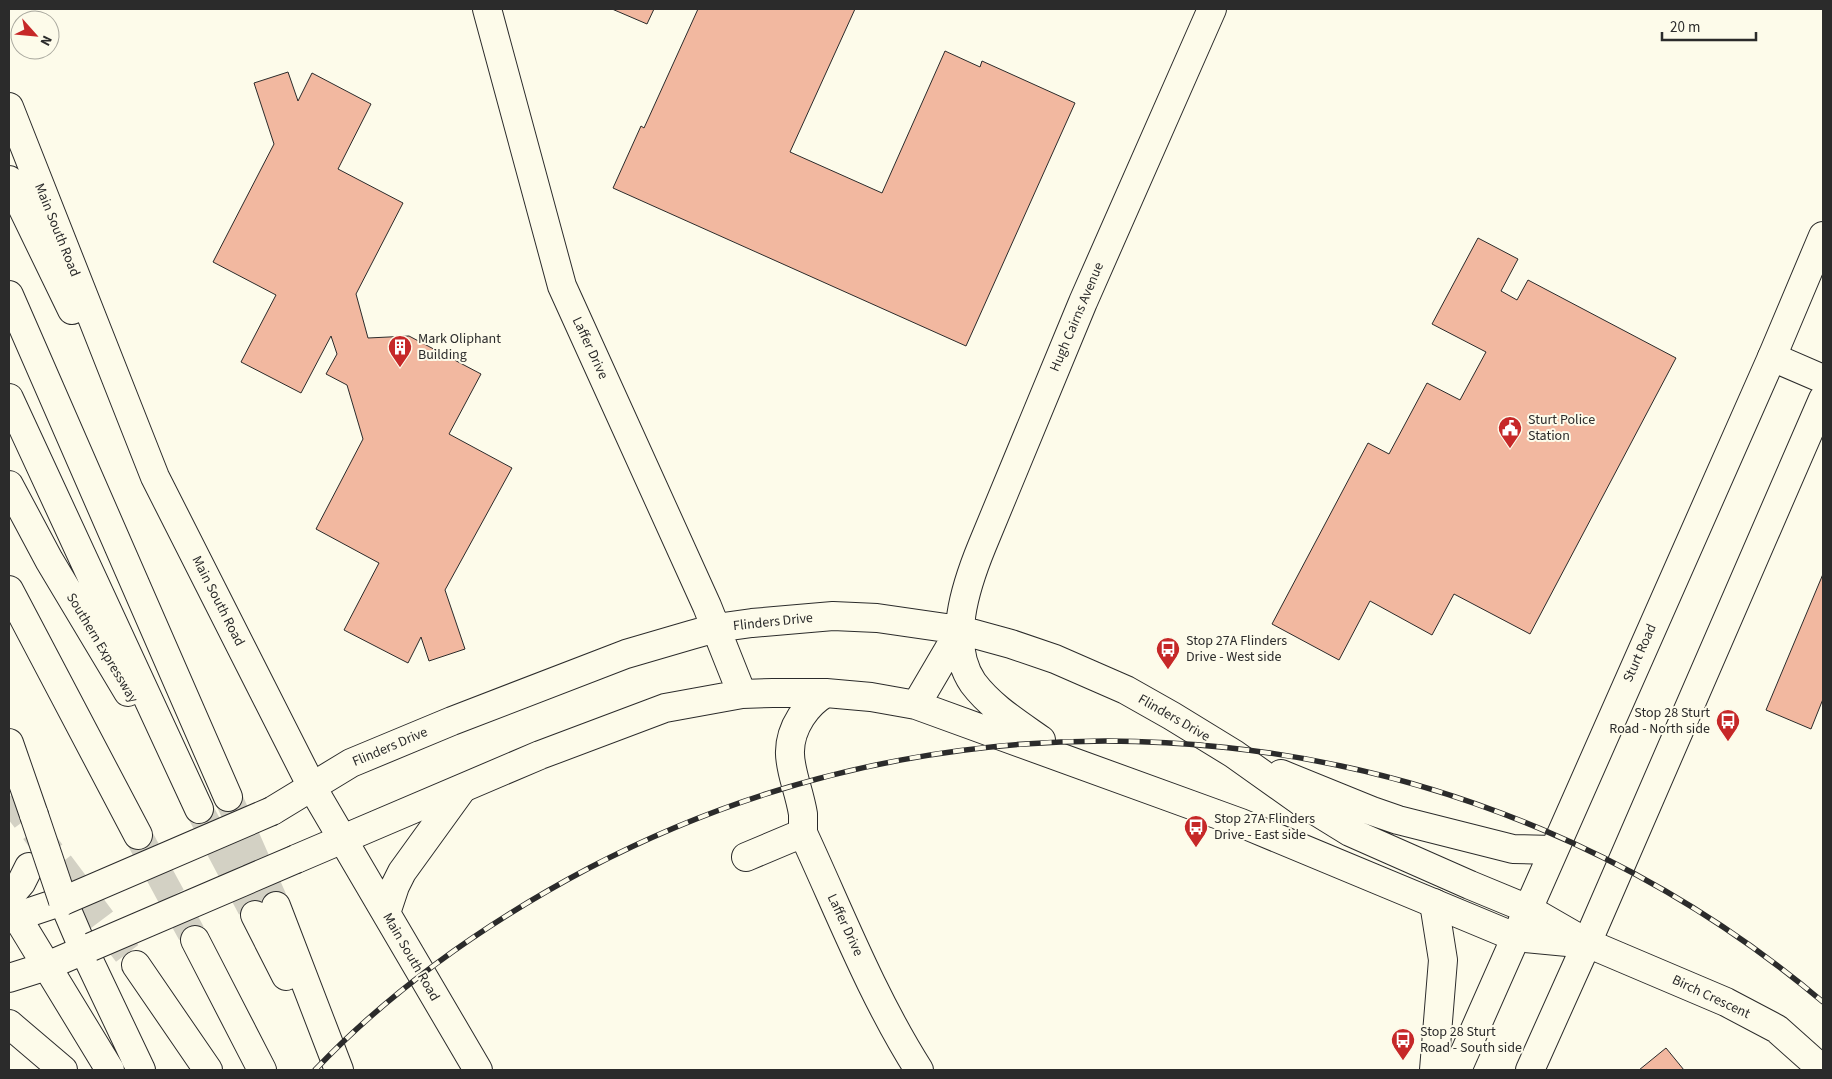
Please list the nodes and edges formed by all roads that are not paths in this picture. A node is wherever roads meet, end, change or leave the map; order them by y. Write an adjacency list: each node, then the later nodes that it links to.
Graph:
1 (487, 9): 14 (main road, Laffer Drive)
2 (1212, 9): 15 (main road, Hugh Cairns Avenue)
3 (9, 107): 11 (main road, Main South Road)
4 (9, 180): 11 (main road)
5 (1823, 236): 7 (main road, Sturt Road)
6 (9, 295): 24 (main road)
7 (1772, 357): 8 (main road); 29 (main road, Sturt Road)
8 (1823, 379)
9 (9, 398): 12 (main road, Southern Expressway)
10 (1823, 400): 39 (main road)
11 (155, 477): 22 (main road, Main South Road)
12 (9, 485)
13 (9, 590): 27 (main road)
14 (716, 628): 15 (main road, Flinders Drive); 17 (main road, Laffer Drive); 22 (main road, Flinders Drive)
15 (960, 630): 18 (main road); 20 (main road, Flinders Drive); 21 (main road)
16 (826, 693): 17 (main road); 18 (main road); 26 (main road)
17 (742, 694): 23 (main road)
18 (916, 705): 21 (main road)
19 (9, 743): 25 (main road)
20 (1234, 754): 29 (main road); 34 (main road, Flinders Drive)
21 (1067, 759): 31 (main road)
22 (312, 787): 28 (main road, Main South Road); 32 (main road, Flinders Drive, bridge)
23 (462, 789): 28 (main road); 36 (main road)
24 (228, 797)
25 (34, 815): 32 (main road, bridge); 33 (main road, bridge)
26 (803, 833): 30 (main road); 52 (main road, Laffer Drive)
27 (138, 834)
28 (343, 840): 36 (main road, Main South Road); 40 (main road, bridge)
29 (1553, 850): 34 (main road, Sturt Road)
30 (746, 857)
31 (1434, 903): 37 (main road); 53 (main road)
32 (64, 908): 33 (main road, Flinders Drive); 40 (main road)
33 (11, 909): 42 (main road)
34 (1528, 909): 37 (main road, Sturt Road); 39 (main road, Flinders Drive)
35 (265, 911): 50 (main road)
36 (386, 913): 51 (main road, Main South Road)
37 (1515, 937): 39 (main road); 54 (main road, Sturt Road)
38 (195, 940): 49 (main road)
39 (1587, 943): 55 (main road); 56 (main road, Birch Crescent)
40 (87, 948): 42 (main road); 47 (main road)
41 (136, 965): 48 (main road)
42 (47, 966): 43 (main road); 46 (main road)
43 (9, 978)
44 (9, 1024): 45 (main road)
45 (63, 1070)
46 (110, 1070)
47 (141, 1070)
48 (208, 1070)
49 (262, 1070)
50 (338, 1070)
51 (478, 1070)
52 (919, 1070)
53 (1434, 1070)
54 (1457, 1070)
55 (1530, 1070)
56 (1823, 1070)

